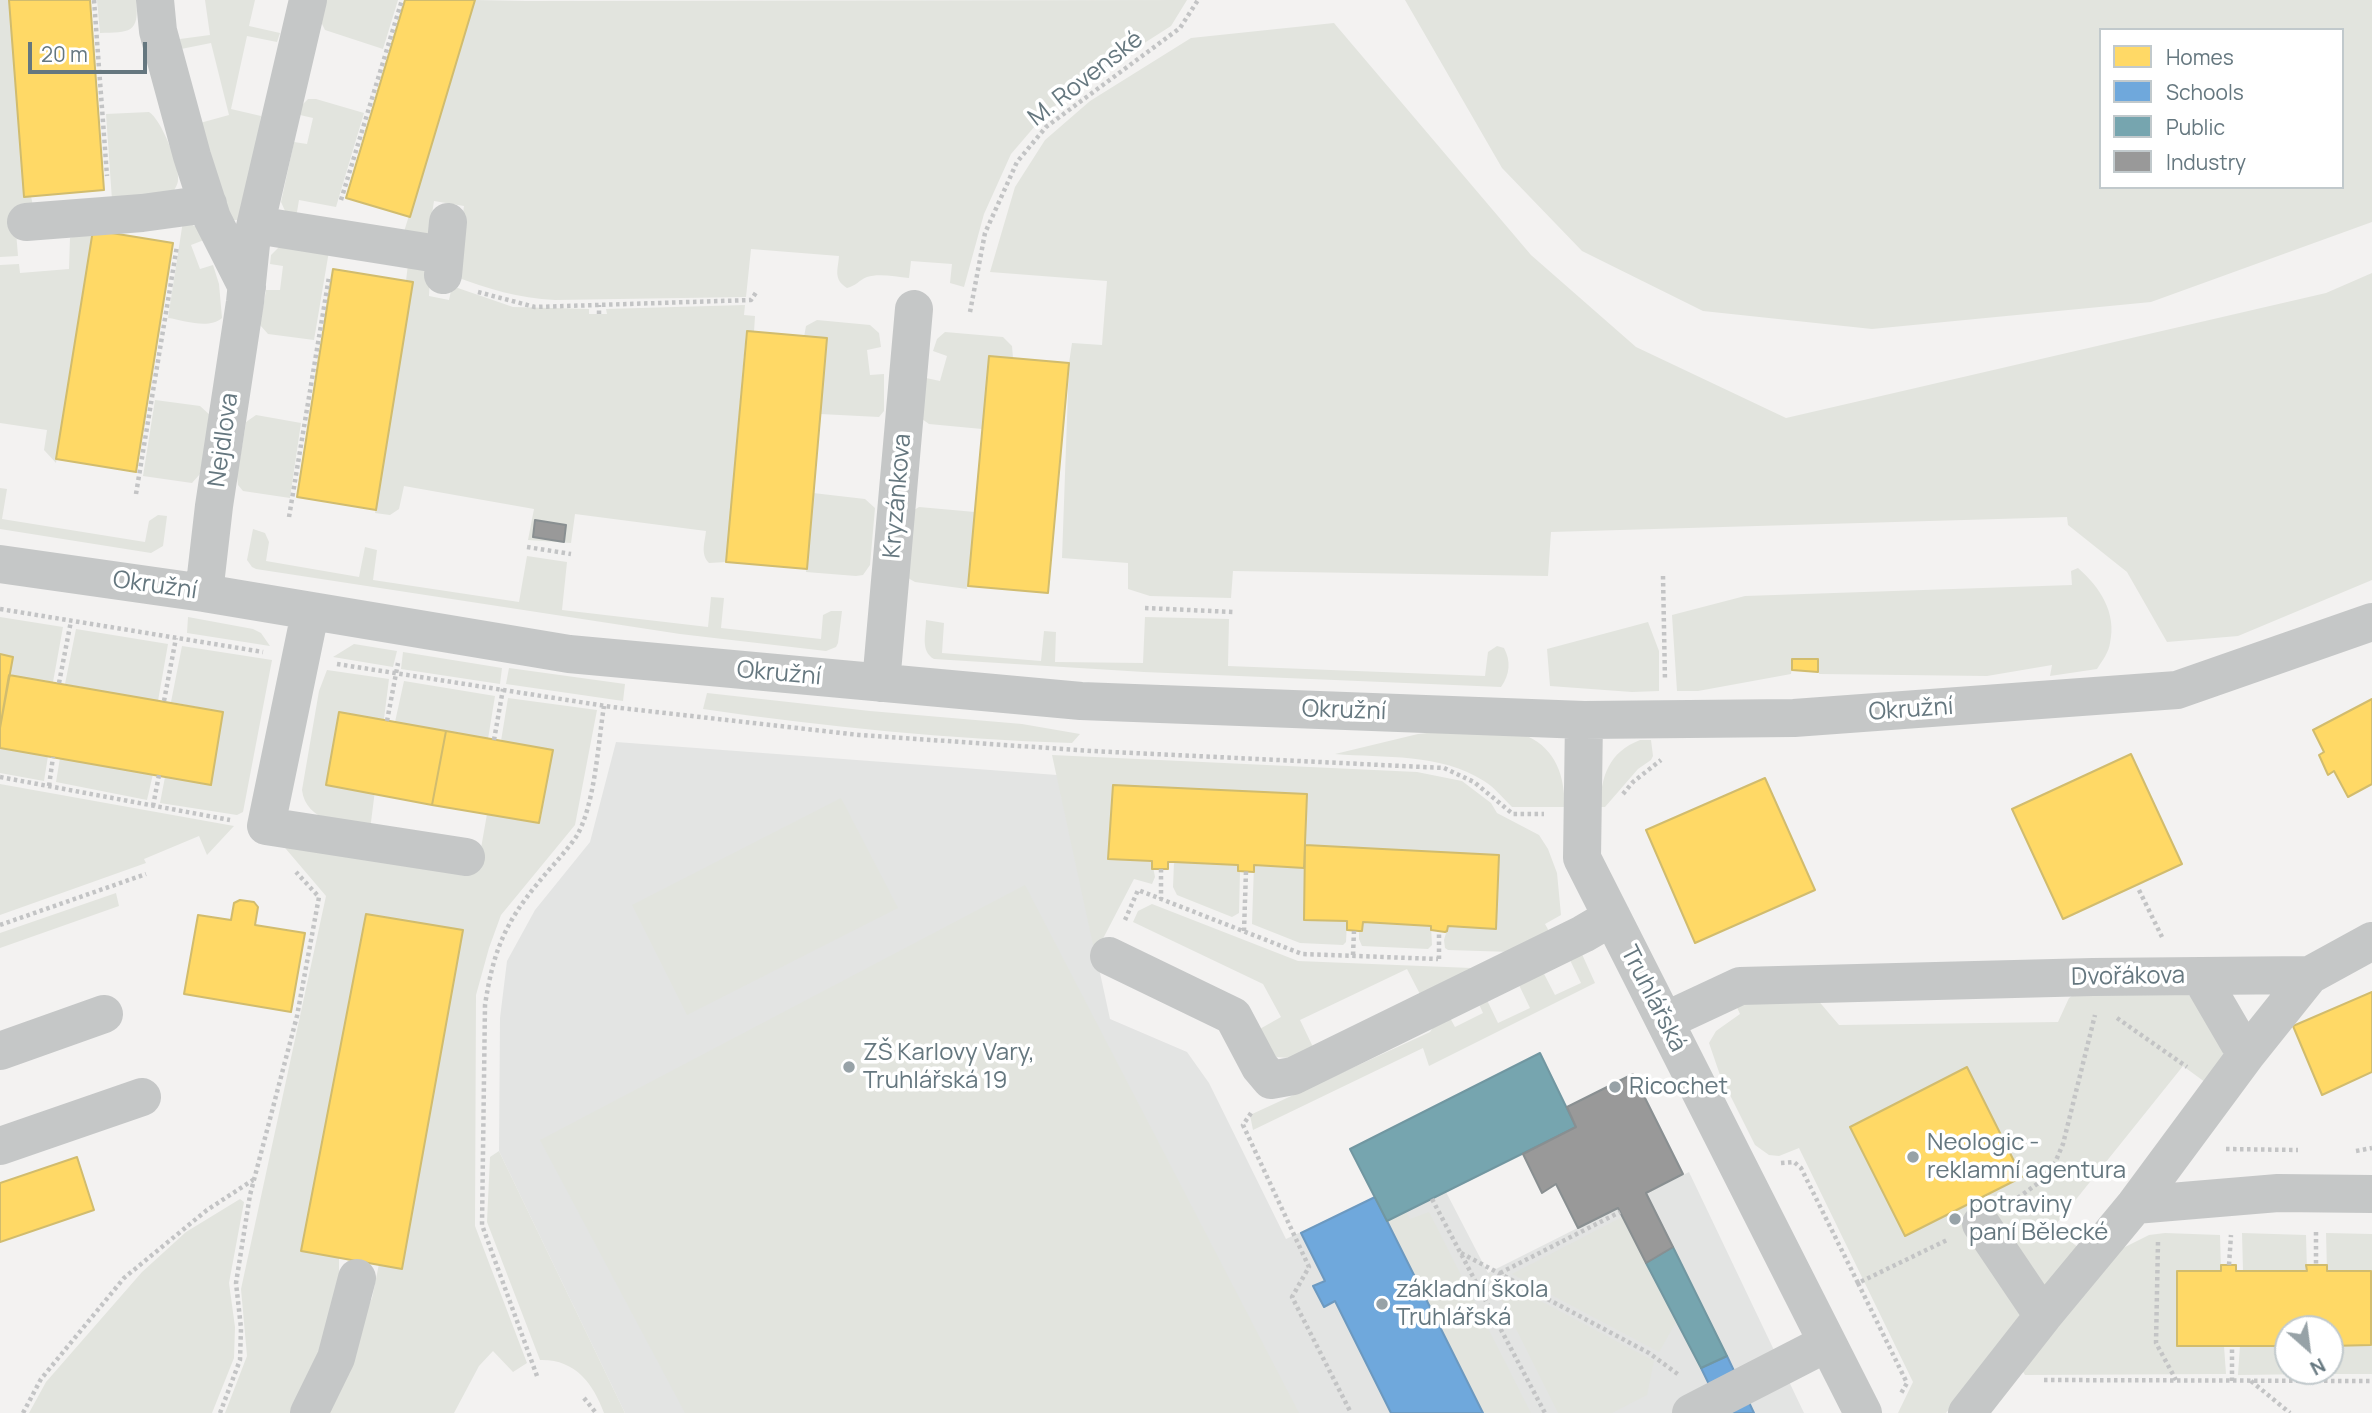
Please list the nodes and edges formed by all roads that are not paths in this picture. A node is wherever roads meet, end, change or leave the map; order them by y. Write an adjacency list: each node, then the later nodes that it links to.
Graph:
1 (155, 0): 3 (street)
2 (308, 0): 5 (street, Nejdlova)
3 (195, 206): 4 (street); 7 (street)
4 (26, 222)
5 (256, 225): 6 (street); 7 (street, Nejdlova)
6 (445, 250)
7 (247, 287): 10 (street, Nejdlova)
8 (914, 309): 13 (street, Kryzánkova)
9 (0, 564): 10 (street, Okružní)
10 (204, 593): 11 (street, Okružní)
11 (310, 613): 13 (street, Okružní); 15 (street)
12 (2372, 622): 14 (street, Okružní)
13 (881, 683): 14 (street, Okružní)
14 (1584, 720): 16 (street, Truhlářská)
15 (466, 857)
16 (1612, 917): 18 (street); 22 (street, Truhlářská)
17 (2372, 941): 19 (street)
18 (1109, 956)
19 (2310, 975): 20 (street, Dvořákova); 24 (street)
20 (2191, 976): 22 (street, Dvořákova); 24 (street)
21 (104, 1014): 23 (street)
22 (1665, 1021): 32 (street, Truhlářská)
23 (0, 1051)
24 (2246, 1055): 28 (street)
25 (142, 1097): 26 (street)
26 (0, 1146)
27 (2372, 1194): 28 (street)
28 (2135, 1205): 31 (street)
29 (1981, 1224): 31 (street)
30 (357, 1278): 35 (street)
31 (2043, 1316): 36 (street)
32 (1827, 1343): 33 (street); 34 (street, Truhlářská)
33 (1702, 1407)
34 (1879, 1408)
35 (309, 1413)
36 (1967, 1413)

